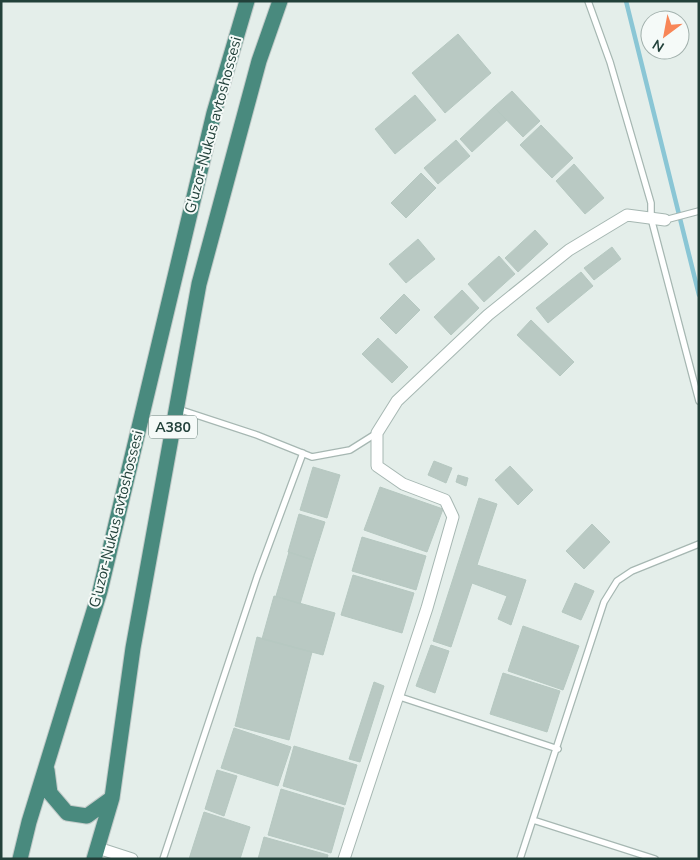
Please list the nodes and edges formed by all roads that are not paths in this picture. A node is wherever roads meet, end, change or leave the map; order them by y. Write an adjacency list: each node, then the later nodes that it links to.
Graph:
1 (247, 1): 14 (highway, G'uzor-Nukus avtoshossesi)
2 (280, 1): 8 (highway, G'uzor-Nukus avtoshossesi / A380)
3 (588, 1): 5 (lane)
4 (699, 211): 6 (lane)
5 (651, 218): 6 (street); 7 (lane); 9 (street)
6 (665, 220)
7 (699, 401)
8 (177, 408): 10 (lane); 15 (highway, G'uzor-Nukus avtoshossesi / A380)
9 (377, 433): 10 (lane); 12 (street)
10 (303, 453): 20 (lane)
11 (699, 544): 13 (lane)
12 (397, 696): 13 (lane); 21 (street)
13 (558, 749): 16 (lane)
14 (46, 766): 15 (highway); 18 (highway, G'uzor-Nukus avtoshossesi)
15 (112, 798): 17 (highway, G'uzor-Nukus avtoshossesi / A380)
16 (533, 820): 22 (lane); 23 (lane)
17 (96, 853): 19 (street)
18 (20, 859)
19 (132, 859)
20 (163, 859)
21 (344, 859)
22 (520, 859)
23 (655, 859)

